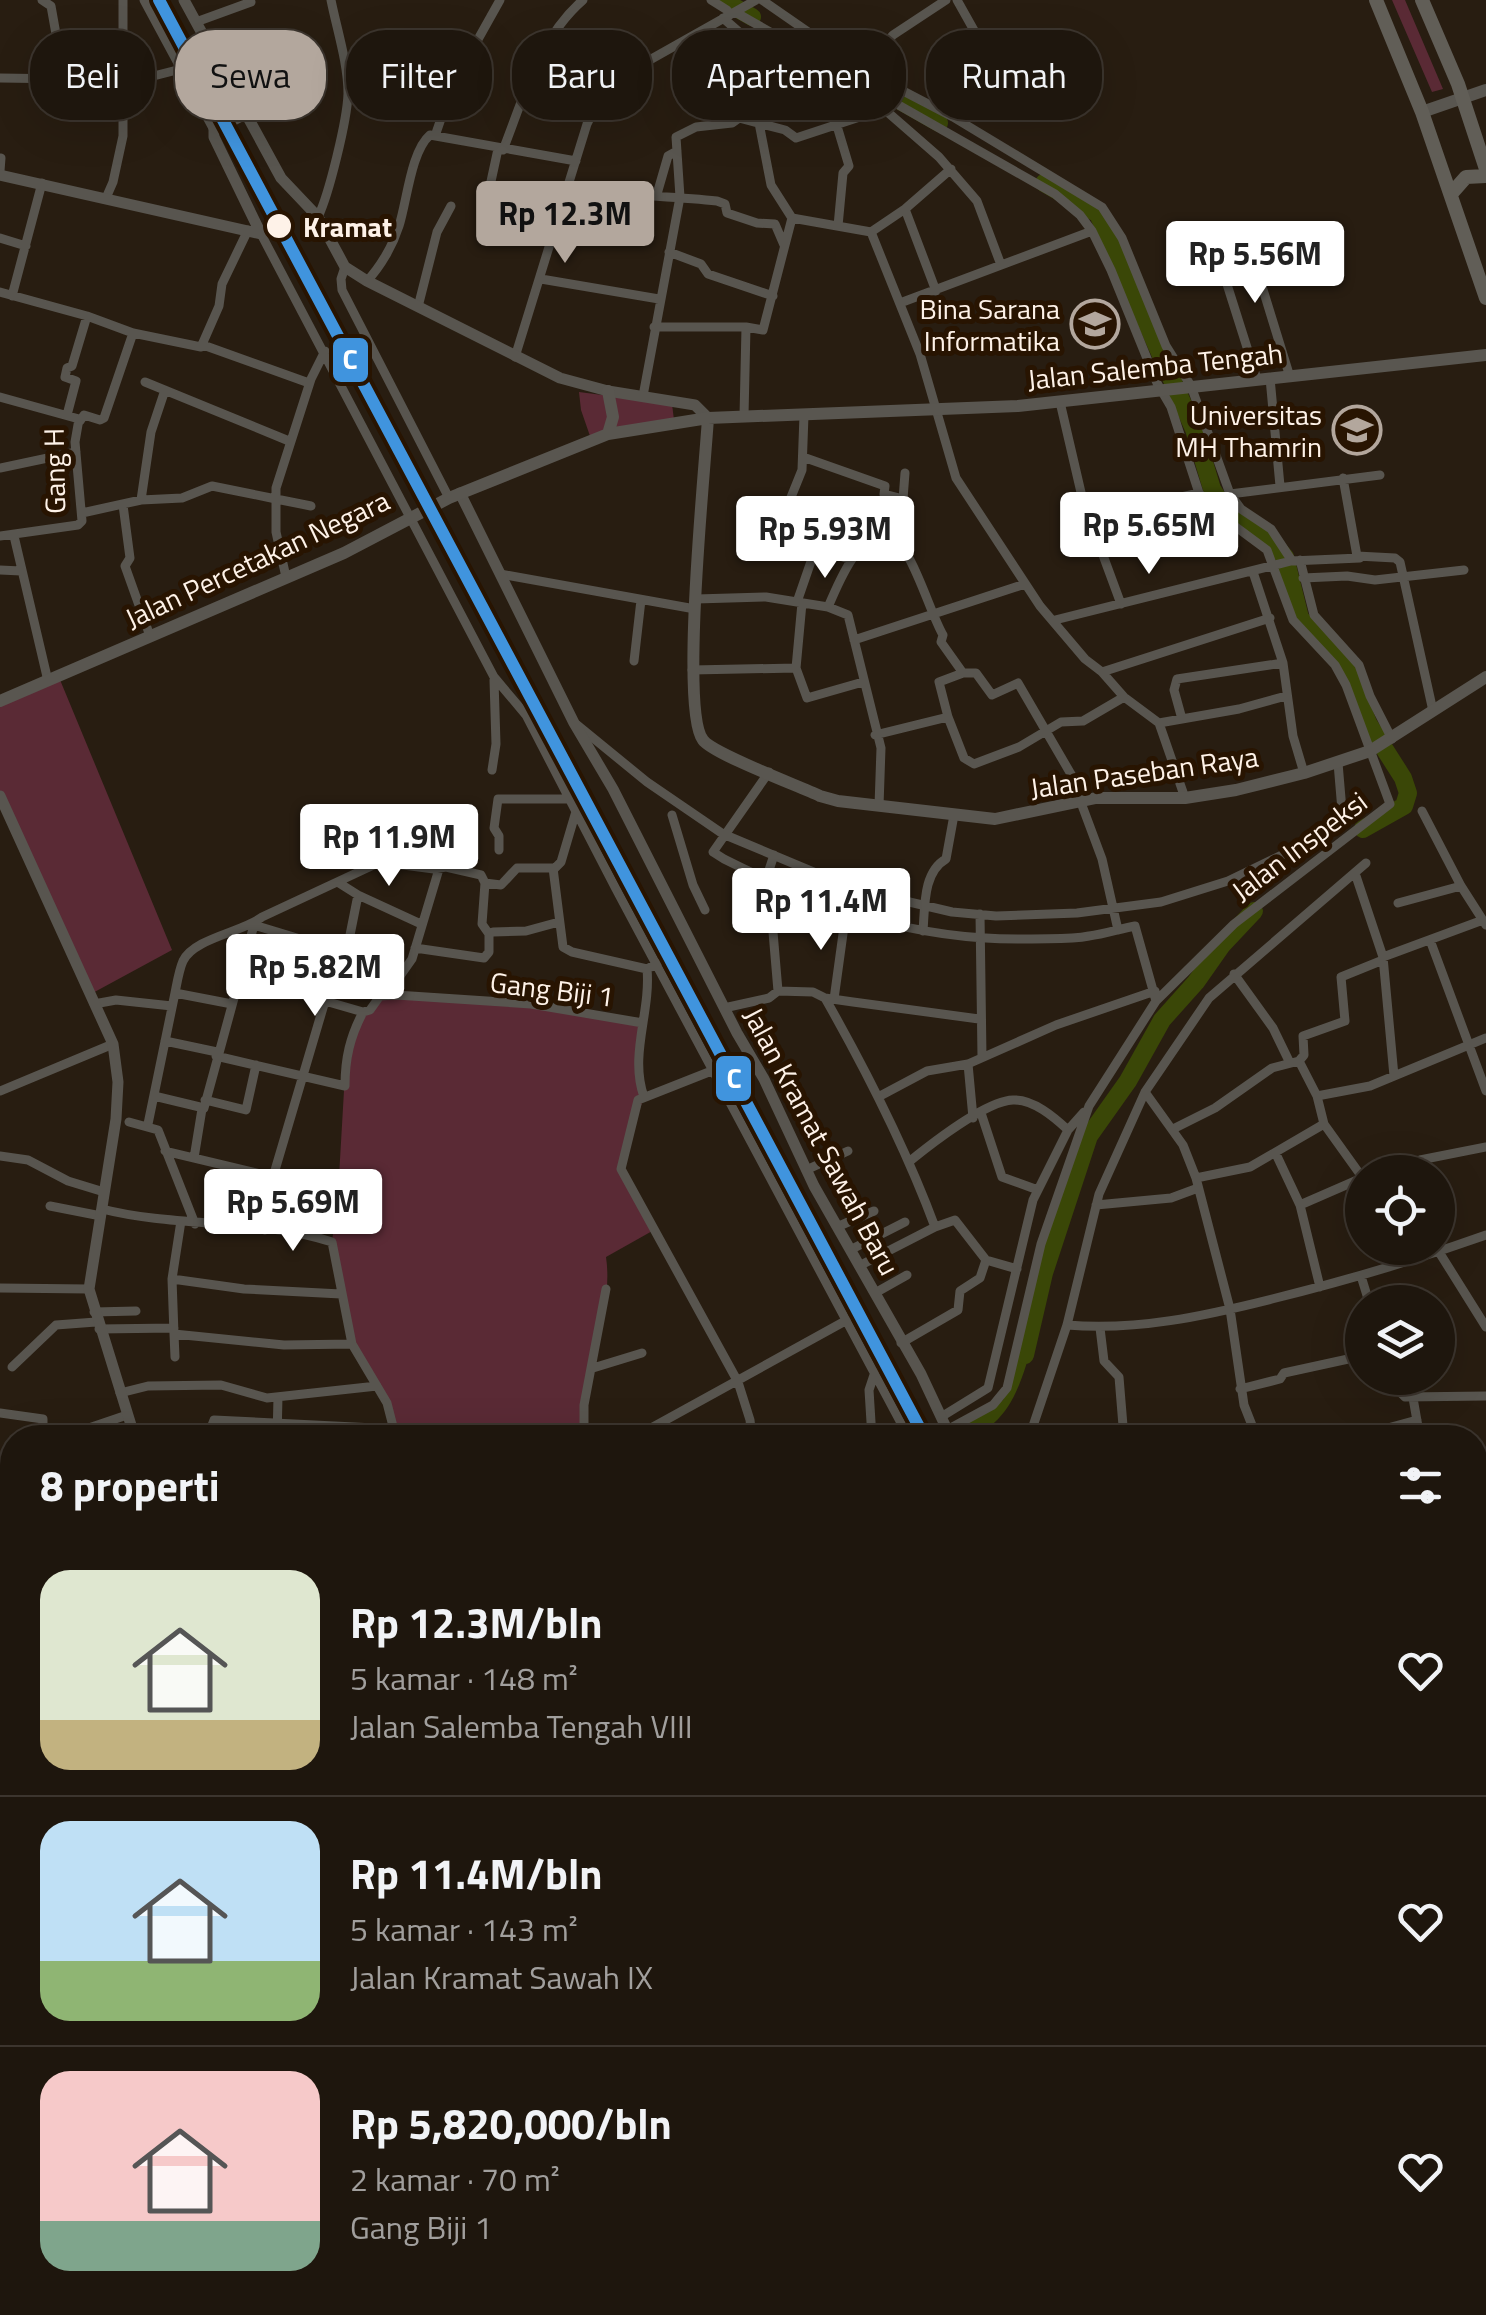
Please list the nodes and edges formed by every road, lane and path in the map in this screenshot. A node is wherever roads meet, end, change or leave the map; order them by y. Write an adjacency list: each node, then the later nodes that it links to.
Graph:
1 (42, 0): 17 (street)
2 (123, 0): 18 (street)
3 (144, 0): 25 (street)
4 (184, 0): 16 (street)
5 (331, 0): 62 (street)
6 (500, 0): 44 (street)
7 (583, 0): 45 (street)
8 (711, 0): 15 (street)
9 (946, 0): 23 (street)
10 (957, 0): 24 (street)
11 (1376, 0): 31 (main road)
12 (1422, 0): 30 (main road)
13 (754, 1): 15 (street); 22 (street)
14 (251, 2): 16 (street)
15 (732, 14): 20 (street); 21 (street); 48 (street)
16 (196, 22): 19 (street)
17 (55, 30)
18 (122, 30)
19 (200, 30)
20 (741, 30)
21 (759, 30)
22 (800, 30)
23 (900, 30)
24 (974, 30)
25 (175, 58)
26 (0, 78): 27 (street)
27 (30, 78)
28 (1486, 90): 30 (main road)
29 (906, 93): 99 (street, Jalan Inspeksi)
30 (1463, 97): 31 (main road); 49 (main road)
31 (1422, 112): 57 (main road)
32 (906, 116): 66 (street)
33 (121, 120): 59 (street)
34 (209, 120): 43 (street)
35 (233, 120): 43 (street)
36 (251, 120): 62 (street)
37 (736, 120): 46 (street)
38 (747, 120): 41 (street)
39 (852, 120): 42 (street)
40 (901, 120): 50 (street)
41 (759, 123): 42 (street); 63 (street)
42 (837, 126): 64 (street)
43 (214, 130): 68 (street)
44 (436, 136): 45 (street); 78 (street)
45 (500, 150): 48 (street); 54 (street)
46 (677, 150): 56 (street); 58 (street)
47 (2, 158): 51 (street)
48 (576, 161): 55 (street)
49 (1486, 168)
50 (950, 169): 61 (street); 76 (street)
51 (0, 173): 53 (street)
52 (1486, 176): 57 (main road)
53 (42, 183): 59 (street); 70 (street)
54 (490, 186)
55 (567, 188): 56 (street); 77 (street)
56 (656, 194): 58 (street)
57 (1451, 194): 83 (main road)
58 (680, 197): 71 (street); 73 (street)
59 (106, 198): 65 (street)
60 (451, 206): 86 (street)
61 (906, 210): 67 (street); 79 (street)
62 (318, 218): 75 (street)
63 (792, 218): 64 (street); 71 (street)
64 (838, 226): 67 (street)
65 (248, 230): 68 (street); 91 (street)
66 (1092, 231): 76 (street); 100 (street)
67 (871, 232): 85 (street)
68 (262, 234): 92 (street)
69 (0, 238): 70 (street)
70 (26, 246): 81 (street)
71 (784, 246): 82 (street)
72 (1303, 251): 95 (street)
73 (669, 252): 82 (street); 84 (street)
74 (1219, 259): 96 (street)
75 (345, 266): 78 (street); 123 (street)
76 (1001, 266): 79 (street)
77 (541, 280): 84 (street); 94 (street)
78 (367, 281): 86 (street)
79 (936, 291): 85 (street)
80 (0, 292): 81 (street)
81 (12, 296): 87 (street)
82 (773, 296): 88 (street)
83 (1486, 298)
84 (659, 299): 89 (street)
85 (900, 303): 106 (street)
86 (418, 307): 94 (street)
87 (88, 316): 90 (street); 107 (street)
88 (746, 327): 89 (street); 109 (street)
89 (654, 328): 103 (street)
90 (133, 332): 91 (street); 111 (street)
91 (203, 345): 98 (street)
92 (324, 351): 98 (street); 130 (street)
93 (1486, 355): 95 (main road, Jalan Salemba Tengah)
94 (515, 357): 102 (street)
95 (1290, 377): 96 (main road, Jalan Salemba Tengah)
96 (1264, 379): 99 (main road, Jalan Salemba Tengah); 120 (street)
97 (145, 382): 101 (street)
98 (309, 383): 113 (street)
99 (1189, 386): 100 (main road, Jalan Salemba Tengah); 122 (street, Jalan Inspeksi)
100 (1164, 389): 105 (main road, Jalan Salemba Tengah); 121 (street)
101 (165, 390): 113 (street); 126 (street)
102 (608, 391): 103 (street); 112 (main road)
103 (643, 396): 110 (street)
104 (0, 397): 107 (street, Gang H)
105 (1060, 402): 106 (main road, Jalan Salemba Tengah); 131 (street)
106 (937, 410): 108 (main road, Jalan Salemba Tengah); 148 (street)
107 (67, 415): 111 (street, Gang H)
108 (804, 415): 109 (main road, Jalan Salemba Tengah); 115 (street)
109 (744, 416): 110 (main road, Jalan Salemba Tengah)
110 (708, 418): 112 (main road, Jalan Percetakan Negara); 151 (main road, Jalan Paseban Raya)
111 (80, 421): 114 (street, Gang H)
112 (608, 434): 123 (main road, Jalan Percetakan Negara)
113 (290, 440): 124 (street)
114 (76, 452): 116 (street); 129 (street, Gang H)
115 (803, 457): 125 (street); 135 (street)
116 (0, 468)
117 (905, 473): 125 (street)
118 (1380, 475): 119 (street)
119 (1343, 478): 120 (street); 136 (street)
120 (1280, 486): 122 (street)
121 (1199, 493): 131 (street); 139 (street, Jalan Inspeksi)
122 (1230, 494): 138 (street, Jalan Inspeksi)
123 (454, 496): 130 (main road, Jalan Percetakan Negara); 144 (street, Jalan Kramat Sawah Baru)
124 (276, 499): 126 (street); 128 (street); 145 (street)
125 (904, 499): 134 (street)
126 (141, 500): 127 (street)
127 (123, 504): 129 (street); 157 (street)
128 (311, 506)
129 (82, 513): 133 (street, Gang H)
130 (412, 516): 145 (main road, Jalan Percetakan Negara); 165 (street)
131 (1093, 522): 152 (street)
132 (0, 536): 133 (street, Gang H)
133 (14, 536): 141 (street)
134 (890, 536): 137 (street); 154 (street)
135 (816, 547): 137 (street); 150 (street)
136 (1360, 558): 138 (street); 147 (street)
137 (850, 560): 153 (street)
138 (1294, 560): 139 (street); 146 (street, Jalan Inspeksi)
139 (1275, 564): 143 (street); 179 (street, Jalan Inspeksi)
140 (0, 570): 141 (street)
141 (21, 570): 167 (street)
142 (1464, 570): 147 (street)
143 (1253, 572): 152 (street); 155 (street)
144 (500, 574): 149 (street); 175 (street, Jalan Kramat Sawah Baru)
145 (286, 578): 157 (main road, Jalan Percetakan Negara)
146 (1304, 578): 147 (street); 179 (street, Jalan Inspeksi)
147 (1402, 579): 172 (street)
148 (1025, 584): 154 (street); 156 (street)
149 (641, 600): 151 (street); 159 (street)
150 (800, 603): 151 (street); 153 (street); 161 (street)
151 (696, 604): 162 (main road, Jalan Paseban Raya)
152 (1121, 604): 156 (street)
153 (828, 606): 158 (street)
154 (932, 615): 158 (street); 164 (street)
155 (1270, 618): 160 (street); 163 (street)
156 (1055, 620): 163 (street)
157 (150, 636): 167 (main road, Jalan Percetakan Negara)
158 (854, 640): 168 (street)
159 (634, 661)
160 (1283, 663): 169 (street); 174 (street)
161 (796, 668): 162 (street); 168 (street)
162 (692, 670): 182 (main road, Jalan Paseban Raya)
163 (1102, 672): 170 (street)
164 (963, 673): 173 (street); 177 (street)
165 (494, 677): 181 (street); 188 (street)
166 (1486, 677): 172 (main road, Jalan Paseban Raya)
167 (48, 681): 171 (main road, Jalan Percetakan Negara)
168 (864, 682): 178 (street)
169 (1286, 696): 174 (street); 183 (street)
170 (1124, 698): 176 (street); 177 (street)
171 (0, 701)
172 (1433, 711): 179 (main road, Jalan Paseban Raya)
173 (948, 718): 177 (street); 178 (street)
174 (1182, 719): 176 (street)
175 (574, 723): 184 (street); 239 (street, Jalan Kramat Sawah Baru)
176 (1159, 723): 186 (street)
177 (1047, 732): 187 (street)
178 (875, 735): 189 (street)
179 (1381, 745): 180 (main road, Jalan Paseban Raya); 233 (street, Jalan Inspeksi)
180 (1338, 763): 183 (main road, Jalan Paseban Raya); 209 (street)
181 (492, 770)
182 (769, 772): 189 (main road, Jalan Paseban Raya); 194 (street)
183 (1304, 773): 186 (main road, Jalan Paseban Raya)
184 (665, 793): 190 (street); 192 (street)
185 (0, 796): 236 (street)
186 (1185, 798): 187 (main road, Jalan Paseban Raya)
187 (1083, 800): 193 (main road, Jalan Paseban Raya); 209 (street)
188 (574, 803): 195 (street); 198 (street); 225 (street)
189 (879, 806): 193 (main road, Jalan Paseban Raya)
190 (684, 808): 192 (street); 194 (street)
191 (1422, 811): 204 (street)
192 (672, 815): 210 (street)
193 (954, 815): 208 (street)
194 (723, 834): 196 (street); 201 (street)
195 (499, 850)
196 (774, 855): 201 (street); 208 (street)
197 (1366, 862): 200 (street)
198 (554, 869): 203 (street); 213 (street)
199 (439, 870): 202 (street); 203 (street); 216 (street)
200 (1355, 873): 224 (street); 228 (street)
201 (766, 880): 206 (street); 211 (street); 230 (street)
202 (339, 882): 205 (street); 215 (street)
203 (485, 883): 219 (street)
204 (1461, 886): 207 (street); 214 (street)
205 (358, 895): 216 (street); 223 (street)
206 (739, 895)
207 (1398, 903)
208 (924, 906): 212 (street); 218 (street)
209 (1116, 906): 212 (street); 217 (street)
210 (705, 910)
211 (846, 912): 218 (street); 234 (street)
212 (980, 914): 220 (street)
213 (558, 922): 219 (street); 226 (street)
214 (1485, 923): 221 (street)
215 (254, 924): 223 (street); 227 (street); 231 (street)
216 (421, 924): 222 (street)
217 (1118, 930): 220 (street); 233 (street)
218 (922, 931): 220 (street)
219 (489, 934): 222 (street)
220 (979, 938): 241 (street)
221 (1430, 940): 224 (street); 246 (street)
222 (415, 948): 229 (street)
223 (344, 952): 229 (street); 235 (street)
224 (1383, 959): 249 (street); 254 (street)
225 (658, 963): 226 (street); 252 (street)
226 (647, 969): 242 (street)
227 (240, 974): 235 (street); 237 (street)
228 (1234, 974): 249 (street); 257 (street)
229 (400, 976): 232 (street)
230 (778, 991): 234 (street); 239 (street)
231 (175, 993): 237 (street); 238 (street)
232 (396, 995): 240 (street); 242 (street, Gang Biji 1)
233 (1155, 996): 248 (street); 263 (street, Jalan Inspeksi)
234 (830, 998): 241 (street); 260 (street)
235 (325, 1002): 240 (street); 253 (street)
236 (94, 1004): 238 (street); 245 (street)
237 (232, 1004): 247 (street)
238 (172, 1006): 244 (street)
239 (724, 1008): 279 (street, Jalan Kramat Sawah Baru)
240 (363, 1012): 253 (street)
241 (979, 1018): 248 (street)
242 (644, 1024): 259 (street)
243 (1486, 1038): 246 (street)
244 (165, 1041): 247 (street); 258 (street)
245 (113, 1044): 256 (street); 285 (street)
246 (1469, 1046): 254 (street); 255 (street)
247 (217, 1054): 251 (street); 262 (street)
248 (982, 1057): 250 (street)
249 (1294, 1061): 261 (street); 268 (street)
250 (968, 1064): 260 (street); 264 (street)
251 (256, 1065): 253 (street); 262 (street)
252 (714, 1070): 259 (street); 317 (street)
253 (304, 1076): 280 (street)
254 (1394, 1076): 261 (street)
255 (1486, 1090)
256 (0, 1092)
257 (1145, 1092): 268 (street); 286 (street)
258 (154, 1096): 262 (street); 266 (street)
259 (644, 1096): 331 (street)
260 (880, 1096): 278 (street)
261 (1316, 1096): 267 (street)
262 (204, 1104): 277 (street)
263 (1089, 1106): 269 (street); 356 (street, Jalan Inspeksi)
264 (977, 1115): 269 (street); 278 (street); 284 (street)
265 (128, 1122): 266 (street)
266 (148, 1124): 271 (street)
267 (1324, 1124): 273 (street); 274 (street)
268 (1173, 1129): 281 (street)
269 (1068, 1130): 284 (street)
270 (1486, 1147): 275 (street)
271 (165, 1151): 277 (street); 293 (street)
272 (848, 1151): 279 (street)
273 (1276, 1154): 281 (street); 287 (street)
274 (1346, 1155)
275 (1445, 1155)
276 (0, 1156): 285 (street)
277 (194, 1158): 280 (street)
278 (910, 1161): 295 (street)
279 (806, 1170): 294 (street, Jalan Kramat Sawah Baru)
280 (273, 1177): 283 (street); 296 (street)
281 (1197, 1183): 286 (street); 315 (street)
282 (1345, 1185): 287 (street)
283 (333, 1186)
284 (1038, 1190): 304 (street)
285 (104, 1192): 290 (street)
286 (1096, 1205): 319 (street)
287 (1300, 1205): 309 (street)
288 (50, 1206): 290 (street)
289 (874, 1211): 294 (street)
290 (102, 1212): 291 (street); 312 (street)
291 (181, 1221): 293 (street); 307 (street)
292 (905, 1222): 299 (street)
293 (195, 1224): 296 (street)
294 (839, 1226): 299 (street, Jalan Kramat Sawah Baru)
295 (935, 1226): 300 (street); 303 (street)
296 (265, 1230): 314 (street)
297 (1486, 1235): 298 (street)
298 (1455, 1245)
299 (850, 1250): 303 (street, Jalan Kramat Sawah Baru)
300 (986, 1260): 304 (street); 323 (street)
301 (1393, 1265): 306 (street)
302 (1441, 1265): 320 (street)
303 (859, 1266): 313 (street, Jalan Kramat Sawah Baru)
304 (1017, 1269): 355 (street)
305 (907, 1275): 313 (street)
306 (1361, 1276): 308 (street); 309 (street)
307 (172, 1279): 314 (street); 322 (street)
308 (1364, 1285)
309 (1320, 1287): 315 (street)
310 (0, 1288): 312 (street)
311 (606, 1289): 329 (street)
312 (89, 1290): 318 (street)
313 (875, 1293): 323 (street, Jalan Kramat Sawah Baru)
314 (342, 1294): 324 (street)
315 (1230, 1309): 321 (street); 333 (street)
316 (136, 1311): 318 (street)
317 (847, 1320): 330 (street); 331 (street)
318 (96, 1321): 322 (street); 328 (street); 334 (street)
319 (1067, 1325): 321 (street); 357 (street)
320 (1486, 1327)
321 (1100, 1328): 358 (street)
322 (174, 1331): 324 (street); 326 (street)
323 (901, 1342): 354 (street, Jalan Kramat Sawah Baru)
324 (352, 1344): 332 (street)
325 (642, 1354): 329 (street)
326 (175, 1357)
327 (1345, 1360): 333 (street)
328 (12, 1367)
329 (593, 1368): 349 (street)
330 (875, 1372): 352 (street); 353 (street)
331 (738, 1382): 350 (street); 351 (street)
332 (377, 1386): 337 (street); 348 (street)
333 (1240, 1389): 359 (street)
334 (120, 1393): 337 (street); 340 (street)
335 (1403, 1395): 338 (street)
336 (1486, 1396): 338 (street)
337 (278, 1397): 347 (street)
338 (1413, 1398): 341 (street)
339 (0, 1413): 342 (street)
340 (127, 1415): 343 (street); 344 (street)
341 (1417, 1420): 360 (street); 361 (street)
342 (43, 1425)
343 (98, 1425)
344 (131, 1425)
345 (212, 1425): 346 (street)
346 (267, 1425)
347 (278, 1425)
348 (392, 1425)
349 (584, 1425)
350 (657, 1425)
351 (749, 1425)
352 (871, 1425)
353 (902, 1425)
354 (945, 1425)
355 (951, 1425)
356 (955, 1425)
357 (1034, 1425)
358 (1123, 1425)
359 (1253, 1425)
360 (1399, 1425)
361 (1418, 1425)

